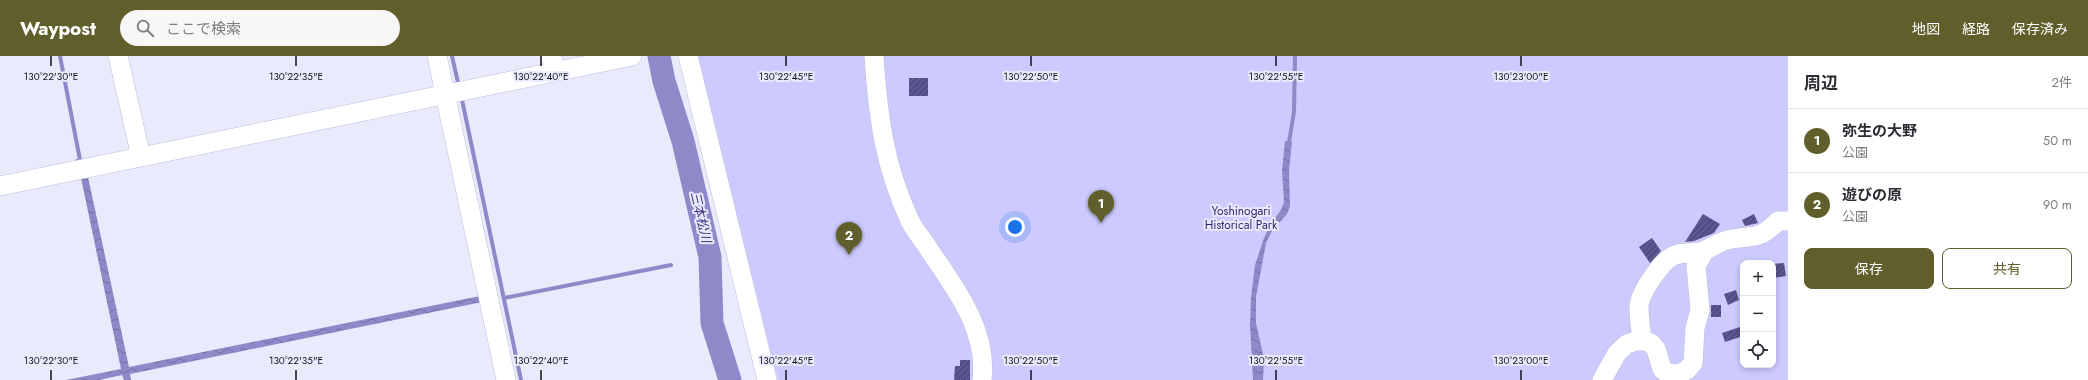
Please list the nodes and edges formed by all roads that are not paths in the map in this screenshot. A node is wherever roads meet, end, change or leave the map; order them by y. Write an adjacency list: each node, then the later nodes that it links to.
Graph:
1 (118, 56): 8 (street)
2 (437, 56): 7 (street)
3 (632, 56): 6 (street)
4 (688, 56): 14 (street)
5 (874, 56): 15 (street)
6 (554, 63): 7 (street)
7 (454, 93): 8 (street); 13 (street)
8 (141, 157): 9 (street)
9 (0, 186)
10 (1788, 221): 11 (street)
11 (1705, 250): 12 (street); 12 (street)
12 (1642, 341): 16 (street)
13 (506, 380)
14 (767, 380)
15 (982, 380)
16 (1602, 380)

